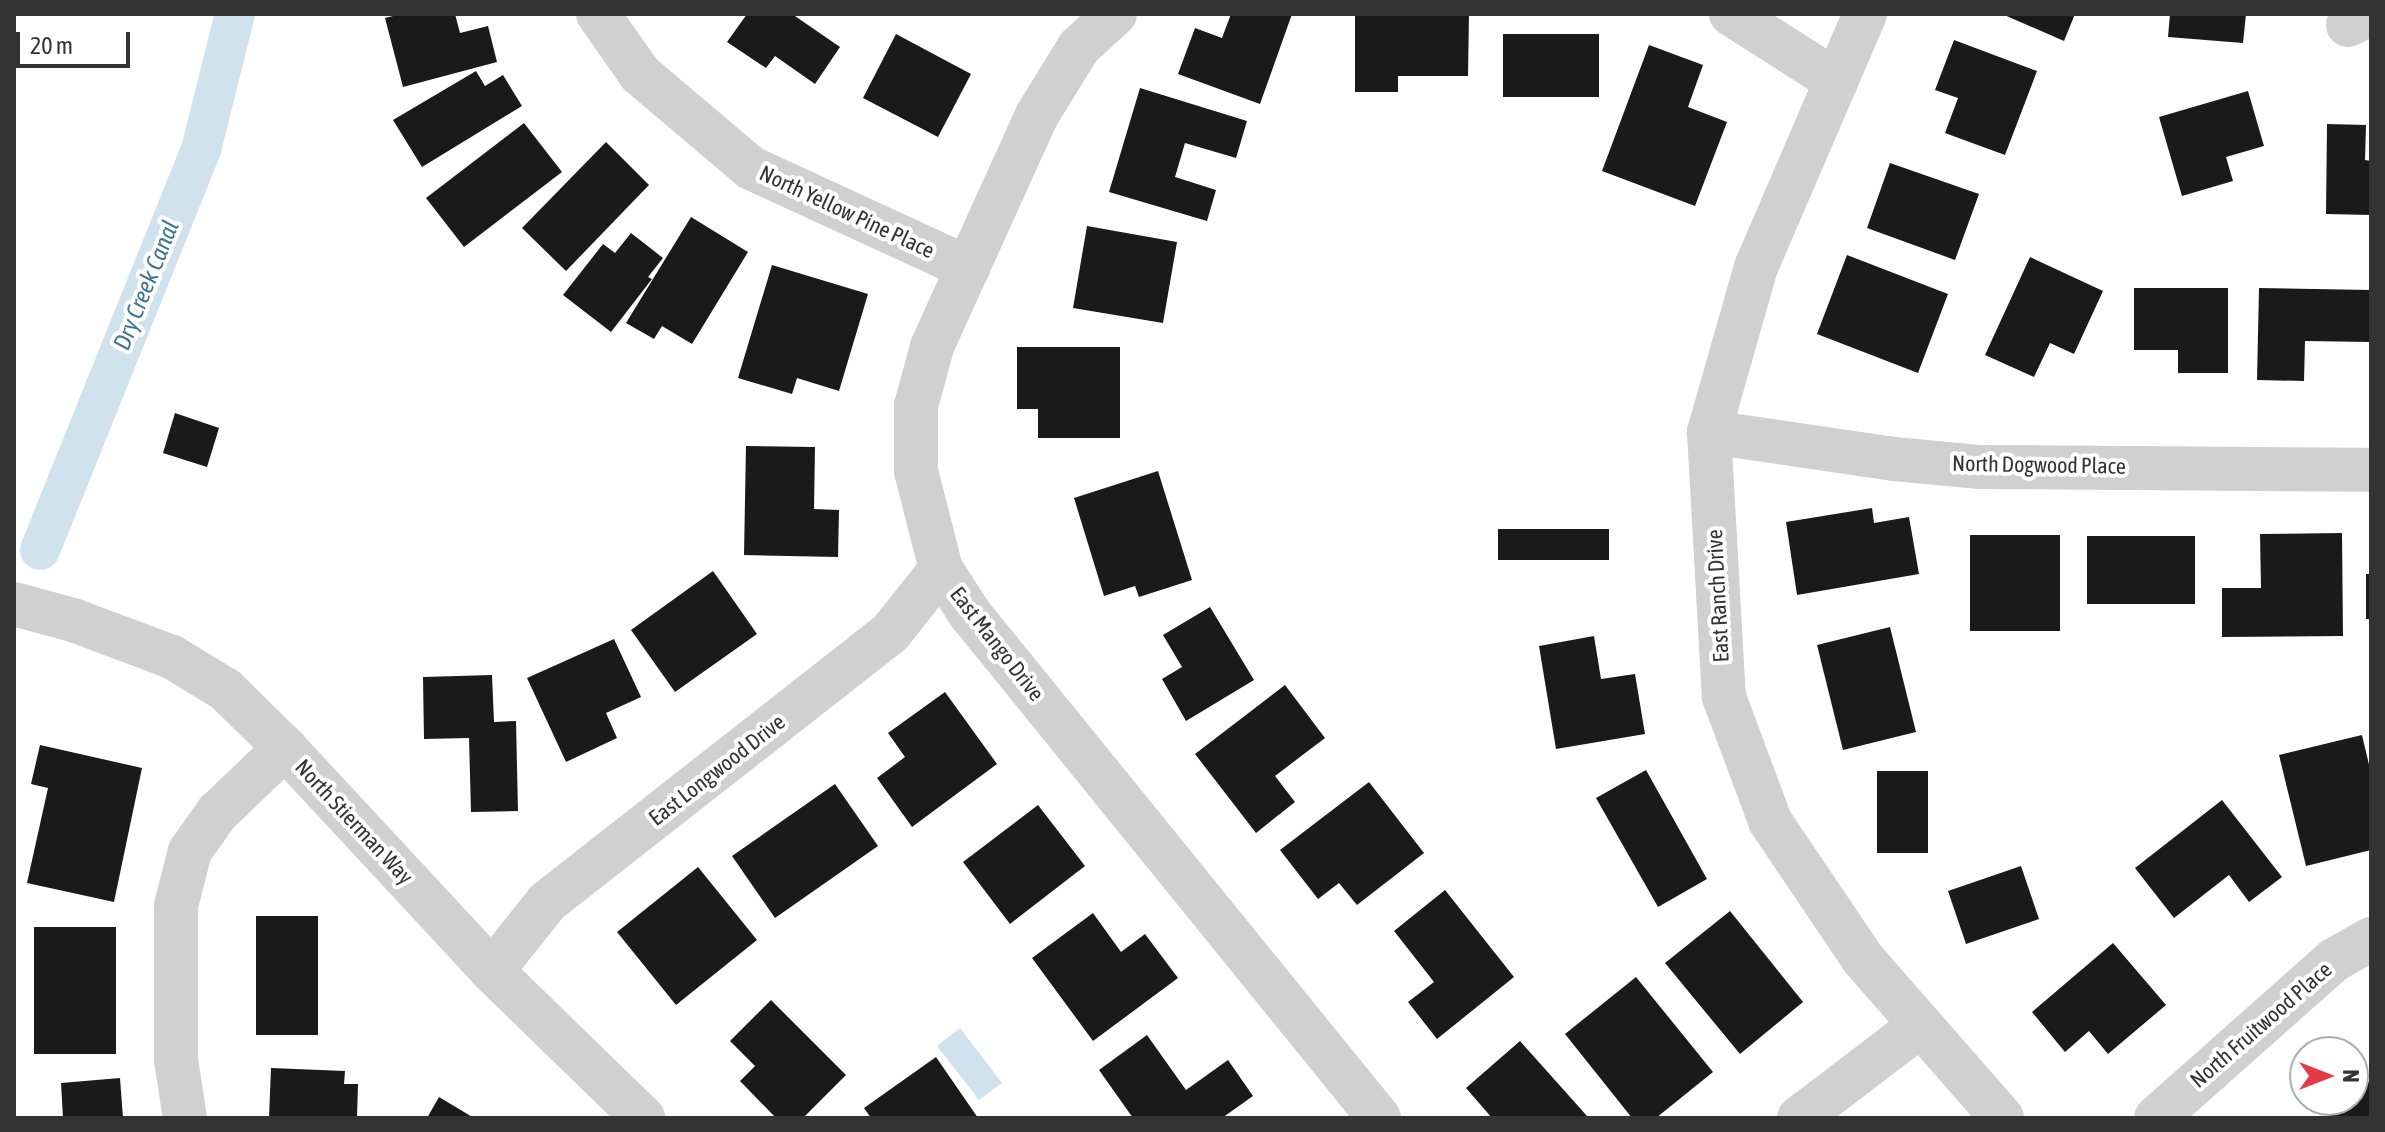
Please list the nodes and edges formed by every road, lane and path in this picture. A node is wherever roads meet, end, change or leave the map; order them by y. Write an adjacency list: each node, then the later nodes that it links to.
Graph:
1 (598, 14): 6 (street, North Yellow Pine Place)
2 (1115, 14): 6 (street, East Mango Drive)
3 (1731, 14): 5 (street)
4 (1865, 14): 5 (street, East Ranch Drive)
5 (1836, 81): 7 (street, East Ranch Drive)
6 (968, 268): 9 (street, East Mango Drive)
7 (1709, 432): 8 (street, North Dogwood Place); 14 (street, East Ranch Drive)
8 (2371, 470)
9 (941, 569): 13 (street, East Longwood Drive); 17 (street, East Mango Drive)
10 (14, 604): 11 (street, North Stierman Way)
11 (285, 748): 13 (street, North Stierman Way); 15 (street)
12 (2371, 939): 20 (street, North Fruitwood Place)
13 (492, 971): 16 (street, North Stierman Way)
14 (1921, 1025): 18 (street); 19 (street, East Ranch Drive)
15 (185, 1118)
16 (643, 1118)
17 (1379, 1118)
18 (1799, 1118)
19 (2002, 1118)
20 (2156, 1118)

